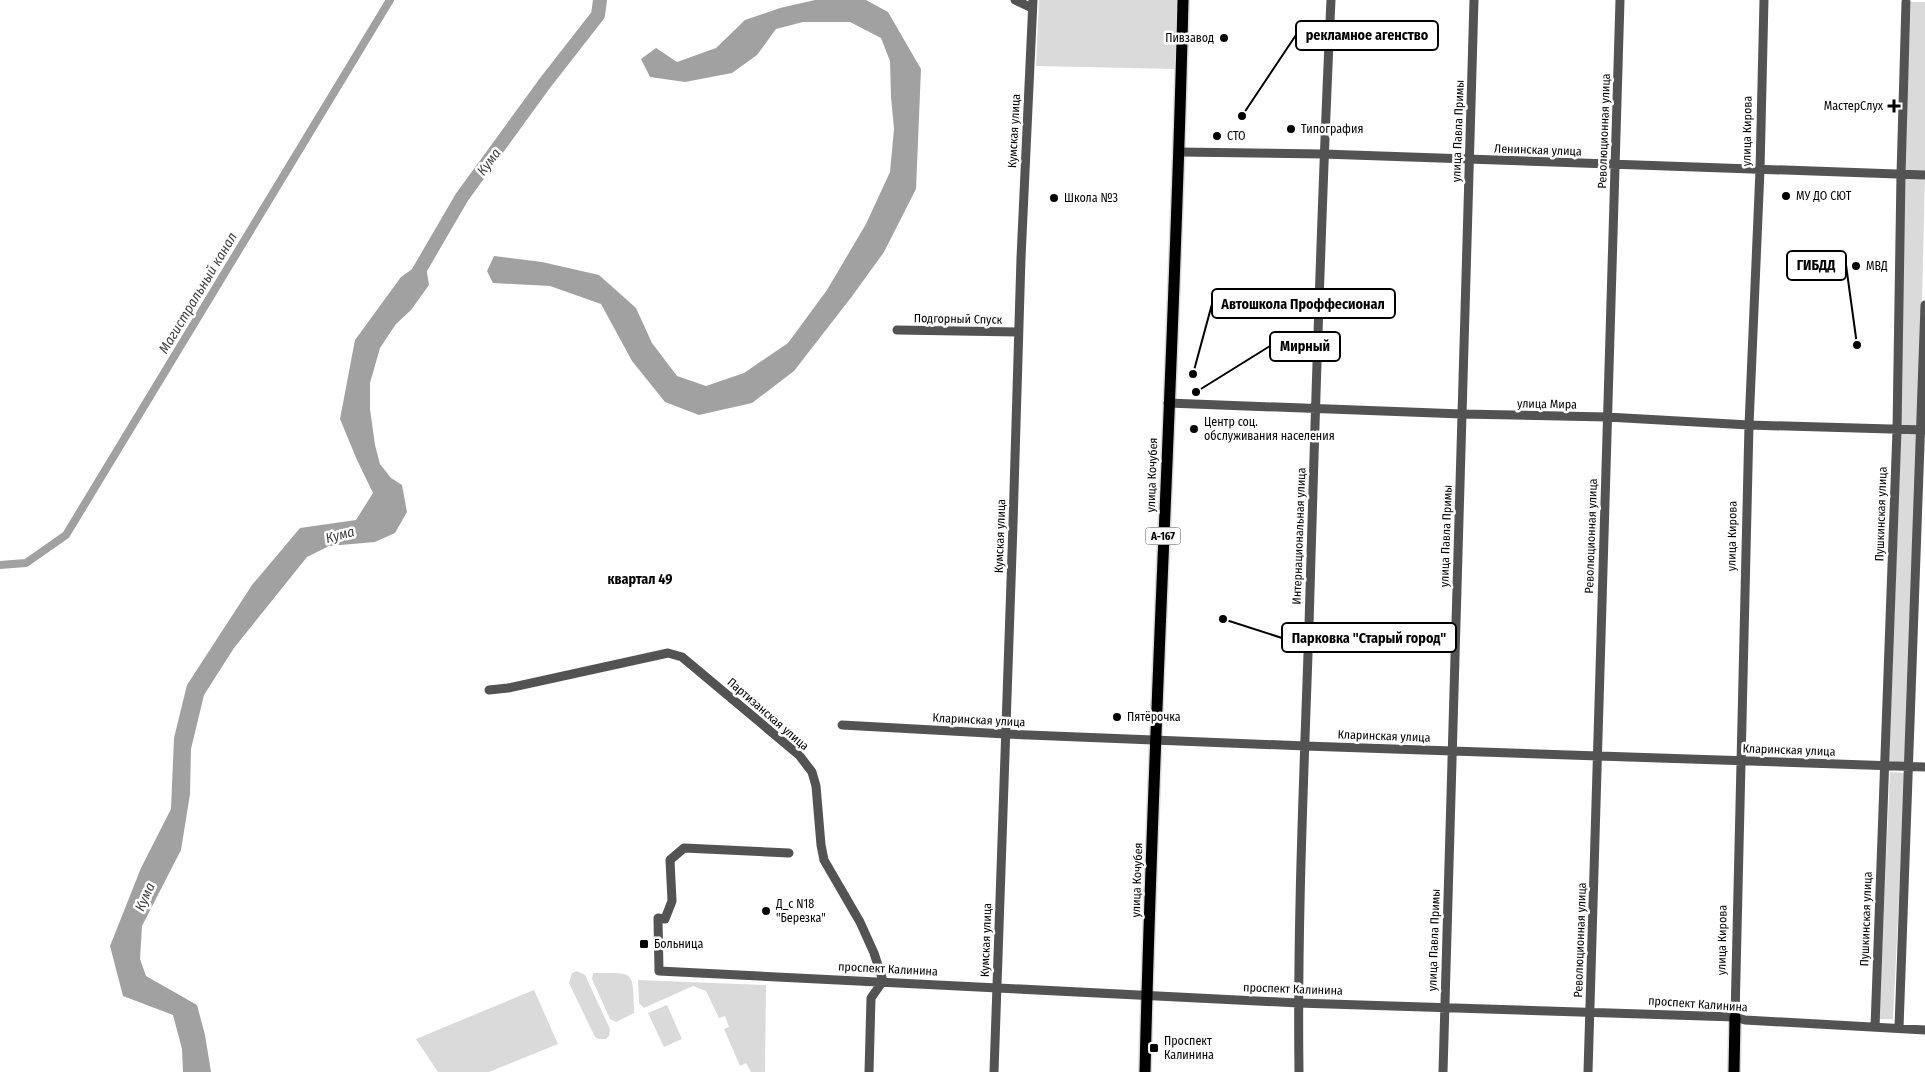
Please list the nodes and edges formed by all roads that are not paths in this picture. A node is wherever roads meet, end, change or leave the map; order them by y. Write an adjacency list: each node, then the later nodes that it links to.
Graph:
1 (1015, 0): 8 (street)
2 (1183, 0): 9 (main road, улица Кочубея / А-167)
3 (1330, 0): 10 (street, Интернациональная улица)
4 (1474, 0): 11 (street, улица Павла Примы)
5 (1620, 0): 12 (street, Революционная улица)
6 (1764, 0): 13 (street, улица Кирова)
7 (1906, 2): 14 (street, Пушкинская улица)
8 (1032, 4): 18 (street, Кумская улица)
9 (1180, 152): 10 (street, Ленинская улица); 19 (main road, улица Кочубея / А-167)
10 (1323, 154): 11 (street, Ленинская улица); 20 (street, Интернациональная улица)
11 (1470, 160): 12 (street, Ленинская улица); 21 (street, улица Павла Примы)
12 (1616, 165): 13 (street, Ленинская улица); 22 (street, Революционная улица)
13 (1760, 170): 14 (street, Ленинская улица); 23 (street, улица Кирова)
14 (1901, 174): 15 (street, Ленинская улица); 24 (street, Пушкинская улица)
15 (1925, 175)
16 (1925, 305): 25 (street)
17 (896, 330): 18 (street, Подгорный Спуск)
18 (1018, 332): 28 (street, Кумская улица)
19 (1168, 403): 20 (street, улица Мира); 29 (main road, улица Кочубея / А-167)
20 (1316, 409): 21 (street, улица Мира); 30 (street, Интернациональная улица)
21 (1462, 414): 22 (street, улица Мира); 31 (street, улица Павла Примы)
22 (1607, 417): 23 (street, улица Мира); 32 (street, Революционная улица)
23 (1749, 425): 24 (street, улица Мира); 33 (street, улица Кирова)
24 (1896, 430): 25 (street, улица Мира); 34 (street, Пушкинская улица)
25 (1923, 430): 35 (street)
26 (489, 690): 38 (street, Партизанская улица)
27 (842, 725): 28 (street, Кларинская улица)
28 (1006, 734): 29 (street, Кларинская улица); 39 (street, Кумская улица)
29 (1156, 739): 30 (street, Кларинская улица); 40 (main road, улица Кочубея / А-167)
30 (1305, 746): 31 (street, Кларинская улица); 41 (street, Интернациональная улица)
31 (1452, 751): 32 (street, Кларинская улица); 42 (street, улица Павла Примы)
32 (1598, 756): 33 (street, Кларинская улица); 43 (street, Революционная улица)
33 (1740, 761): 34 (street, Кларинская улица); 44 (street, улица Кирова)
34 (1884, 767): 35 (street, Кларинская улица); 45 (street, Пушкинская улица)
35 (1908, 767): 36 (street, Кларинская улица); 46 (street)
36 (1925, 767)
37 (789, 853): 38 (street, проспект Калинина)
38 (883, 981): 39 (street, проспект Калинина); 48 (street)
39 (997, 988): 40 (street, проспект Калинина); 49 (street, Кумская улица)
40 (1147, 995): 41 (street, проспект Калинина); 50 (main road, улица Кочубея / А-167)
41 (1298, 1003): 42 (street, проспект Калинина); 51 (street, Интернациональная улица)
42 (1444, 1007): 43 (street, проспект Калинина); 52 (street, улица Павла Примы)
43 (1590, 1011): 44 (street, проспект Калинина); 53 (street, Революционная улица)
44 (1734, 1017): 45 (street, проспект Калинина); 54 (main road, улица Кирова)
45 (1875, 1027): 46 (street, проспект Калинина)
46 (1899, 1028): 47 (street, проспект Калинина)
47 (1925, 1030)
48 (869, 1072)
49 (994, 1072)
50 (1146, 1072)
51 (1299, 1072)
52 (1442, 1072)
53 (1588, 1072)
54 (1734, 1072)

